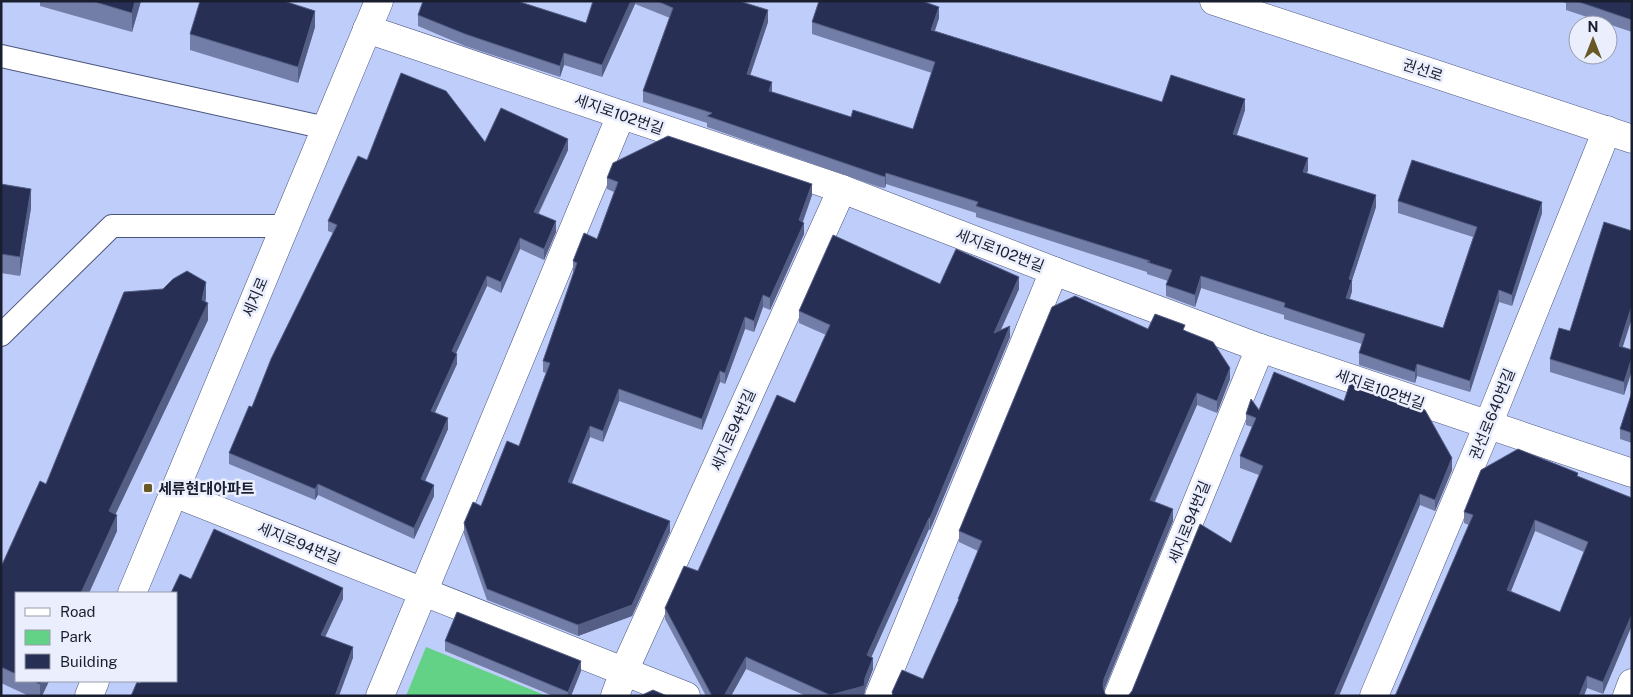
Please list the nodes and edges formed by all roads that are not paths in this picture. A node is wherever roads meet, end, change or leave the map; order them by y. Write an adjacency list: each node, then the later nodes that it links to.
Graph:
1 (379, 1): 3 (street, 세지로)
2 (1214, 1): 7 (street, 권선로)
3 (367, 29): 5 (street, 세지로102번길); 6 (street, 세지로)
4 (1, 56): 6 (lane)
5 (621, 115): 8 (street, 세지로102번길); 17 (street)
6 (326, 128): 9 (street, 세지로)
7 (1619, 134): 13 (street, 권선로640번길)
8 (842, 189): 10 (street, 세지로102번길); 18 (street, 세지로94번길)
9 (285, 226): 11 (lane); 15 (street, 세지로)
10 (1054, 271): 12 (street, 세지로102번길); 25 (street)
11 (1, 335)
12 (1260, 348): 13 (street, 세지로102번길); 26 (street, 세지로94번길)
13 (1488, 425): 14 (street, 세지로102번길); 27 (street, 권선로640번길)
14 (1632, 473)
15 (174, 493): 16 (street, 세지로); 17 (street, 세지로94번길)
16 (132, 592)
17 (423, 592): 18 (street, 세지로94번길); 22 (street)
18 (624, 671): 23 (street); 24 (street, 세지로94번길)
19 (95, 682): 21 (street)
20 (1632, 683): 28 (street)
21 (89, 696)
22 (380, 696)
23 (615, 696)
24 (686, 696)
25 (879, 696)
26 (1118, 696)
27 (1374, 696)
28 (1627, 696)

